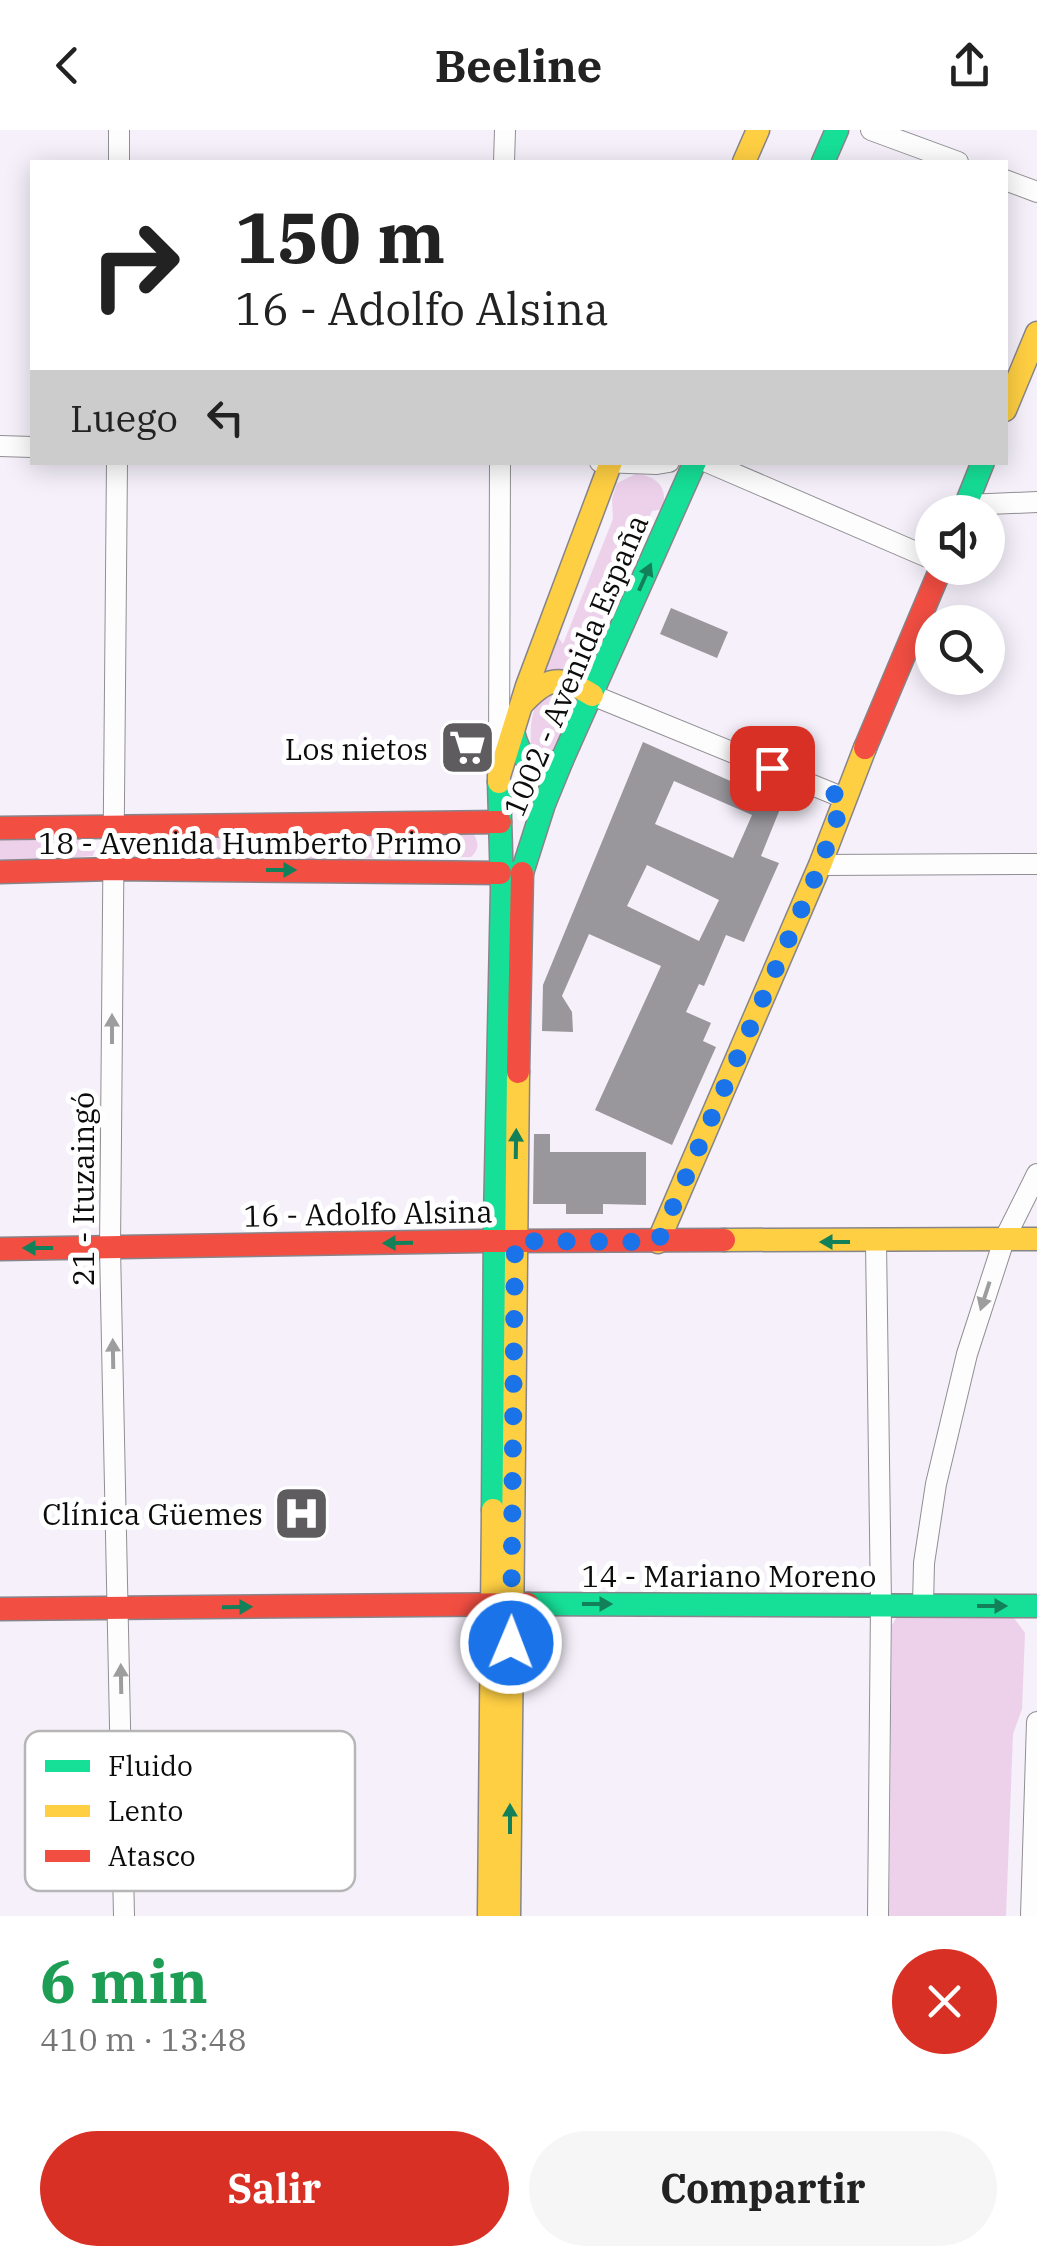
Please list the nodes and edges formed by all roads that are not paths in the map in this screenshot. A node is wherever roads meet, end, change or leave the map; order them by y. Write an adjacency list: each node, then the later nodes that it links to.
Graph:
1 (120, 130): 6 (street)
2 (505, 130): 7 (street)
3 (758, 130): 8 (street)
4 (837, 130): 9 (street)
5 (871, 130): 10 (street)
6 (119, 160)
7 (504, 160)
8 (745, 160)
9 (824, 160)
10 (953, 160)
11 (1008, 181): 12 (street)
12 (1036, 190)
13 (1037, 333): 14 (street)
14 (1008, 403)
15 (0, 446): 16 (street)
16 (30, 447)
17 (117, 465): 36 (street, 21 - Ituzaingó)
18 (500, 465): 32 (street)
19 (609, 465): 29 (street, 1002 - Avenida España)
20 (694, 465): 28 (street, 1002 - Avenida España, one-way to 20)
21 (714, 465): 26 (street)
22 (983, 465): 23 (street)
23 (970, 495)
24 (1037, 502): 25 (street)
25 (1005, 505)
26 (915, 552)
27 (934, 585): 33 (street)
28 (592, 695): 29 (street); 31 (street, 1002 - Avenida España); 33 (street)
29 (521, 705): 30 (street, 1002 - Avenida España)
30 (514, 732): 31 (street); 32 (street, 1002 - Avenida España)
31 (562, 760): 41 (street, 1002 - Avenida España)
32 (499, 776): 34 (street)
33 (844, 798): 38 (street)
34 (500, 822): 36 (street, 18 - Avenida Humberto Primo); 41 (street)
35 (0, 828): 36 (street, 18 - Avenida Humberto Primo)
36 (114, 828): 39 (street, 21 - Ituzaingó)
37 (1037, 864): 38 (street)
38 (820, 866): 46 (street)
39 (114, 869): 40 (street, 18 - Avenida Humberto Primo); 41 (street, 18 - Avenida Humberto Primo, one-way to 41); 49 (street, 21 - Ituzaingó, one-way to 39)
40 (0, 872)
41 (511, 873): 45 (street)
42 (1037, 1174): 44 (street)
43 (1037, 1239): 44 (street, 16 - Adolfo Alsina)
44 (1004, 1240): 47 (street, 16 - Adolfo Alsina); 52 (street, one-way to 52)
45 (505, 1241): 46 (street, 16 - Adolfo Alsina); 49 (street, 16 - Adolfo Alsina, one-way to 49); 50 (street)
46 (658, 1242): 47 (street, 16 - Adolfo Alsina, one-way to 46)
47 (876, 1242): 51 (street)
48 (0, 1248): 49 (street, 16 - Adolfo Alsina, one-way to 48)
49 (110, 1248): 54 (street, 21 - Ituzaingó, one-way to 49)
50 (502, 1604): 51 (street, 14 - Mariano Moreno, one-way to 51); 54 (street, 14 - Mariano Moreno, one-way to 50); 60 (street); 61 (street, one-way to 50)
51 (881, 1605): 52 (street, 14 - Mariano Moreno); 62 (street)
52 (923, 1605): 53 (street, 14 - Mariano Moreno, one-way to 53)
53 (1037, 1606)
54 (119, 1608): 55 (street, 14 - Mariano Moreno); 57 (street, 21 - Ituzaingó, one-way to 54)
55 (0, 1610)
56 (1037, 1722): 63 (street)
57 (121, 1731)
58 (124, 1891): 59 (street, 21 - Ituzaingó, one-way to 58)
59 (124, 1916)
60 (489, 1916)
61 (509, 1916)
62 (878, 1916)
63 (1031, 1916)

